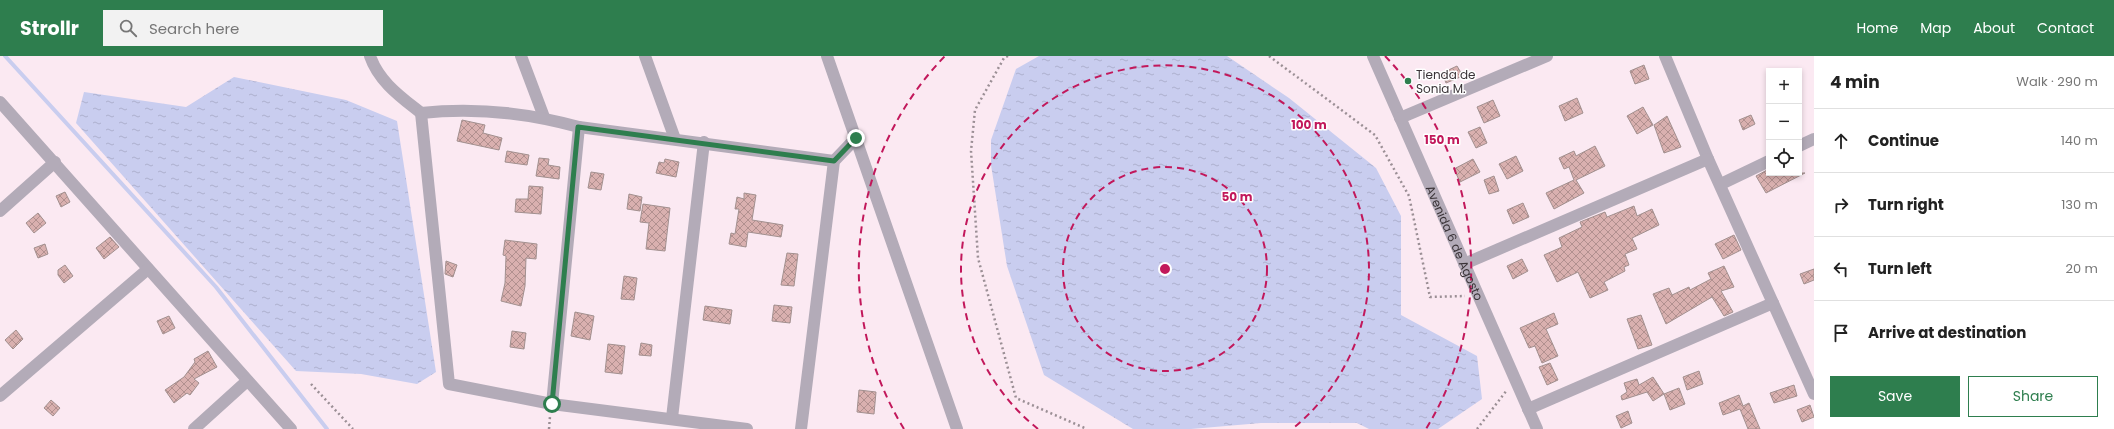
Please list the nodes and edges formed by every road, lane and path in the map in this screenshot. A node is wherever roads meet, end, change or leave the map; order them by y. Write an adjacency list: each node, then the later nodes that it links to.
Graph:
1 (370, 56): 11 (street)
2 (521, 56): 12 (street)
3 (645, 56): 16 (street)
4 (827, 56): 15 (street)
5 (1008, 56): 44 (path)
6 (1269, 56): 28 (path)
7 (1373, 56): 13 (street, Avenida 6 de Agosto)
8 (1547, 56): 13 (street)
9 (1665, 56): 20 (street)
10 (0, 102): 22 (street)
11 (421, 113): 12 (street); 35 (street)
12 (544, 117): 14 (street)
13 (1400, 118): 26 (street, Avenida 6 de Agosto)
14 (578, 127): 16 (street); 35 (street)
15 (856, 138): 21 (street); 43 (street)
16 (675, 139): 18 (street)
17 (1814, 139): 19 (street)
18 (704, 142): 21 (street); 37 (street)
19 (1802, 145)
20 (1708, 159): 24 (street); 26 (street)
21 (834, 161): 42 (street)
22 (55, 162): 25 (street); 27 (street)
23 (1766, 162): 24 (street)
24 (1721, 184): 29 (street)
25 (0, 211)
26 (1464, 264): 28 (street, Avenida 6 de Agosto)
27 (148, 269): 31 (street); 34 (street)
28 (1478, 296): 30 (street, Avenida 6 de Agosto)
29 (1773, 303): 33 (street); 36 (street)
30 (1515, 380): 36 (street, Avenida 6 de Agosto); 45 (path)
31 (247, 382): 38 (street); 39 (street)
32 (311, 384): 40 (path)
33 (1814, 394)
34 (0, 396)
35 (552, 404): 37 (street)
36 (1528, 409): 46 (street, Avenida 6 de Agosto)
37 (672, 418): 41 (street)
38 (194, 429)
39 (292, 429)
40 (353, 429)
41 (747, 429)
42 (801, 429)
43 (957, 429)
44 (1087, 429)
45 (1477, 429)
46 (1537, 429)

